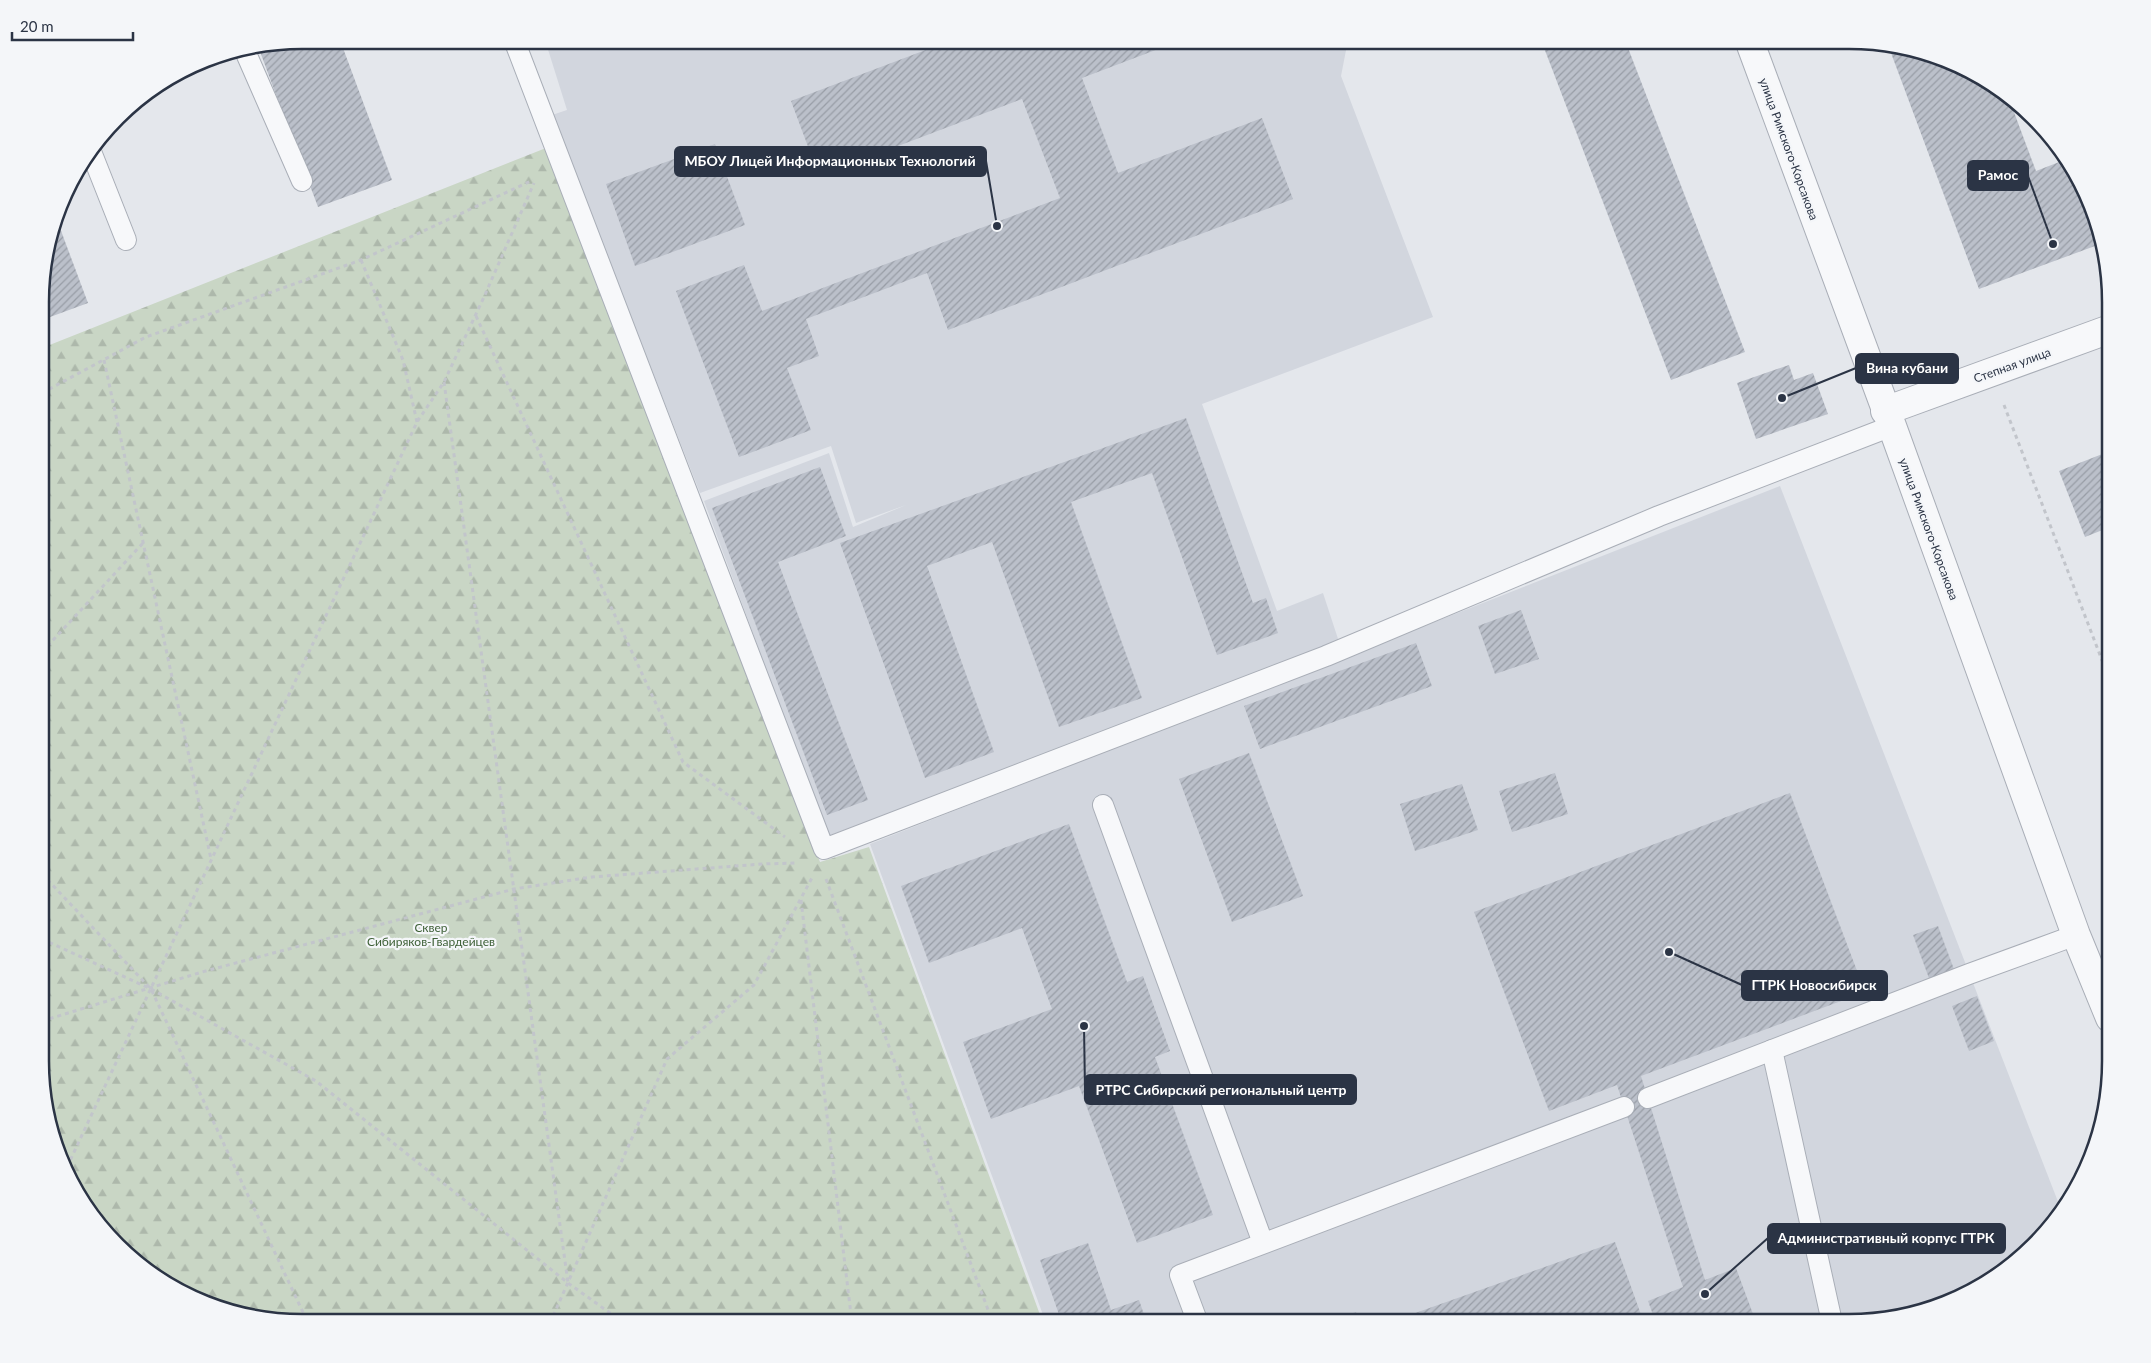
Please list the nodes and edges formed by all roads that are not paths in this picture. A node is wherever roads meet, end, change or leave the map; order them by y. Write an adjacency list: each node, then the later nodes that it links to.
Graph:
1 (517, 49): 8 (lane)
2 (1752, 49): 8 (street, улица Римского-Корсакова)
3 (247, 55): 5 (lane)
4 (93, 158): 6 (lane)
5 (302, 181)
6 (126, 240)
7 (2102, 332): 8 (street, Степная улица)
8 (1888, 418): 10 (street, улица Римского-Корсакова)
9 (1104, 805): 15 (lane)
10 (2076, 935): 11 (street, улица Римского-Корсакова); 12 (lane)
11 (2102, 998)
12 (1772, 1050): 13 (lane); 17 (lane)
13 (1648, 1098)
14 (1624, 1107): 15 (lane)
15 (1263, 1243): 16 (lane)
16 (1195, 1314)
17 (1830, 1314)

